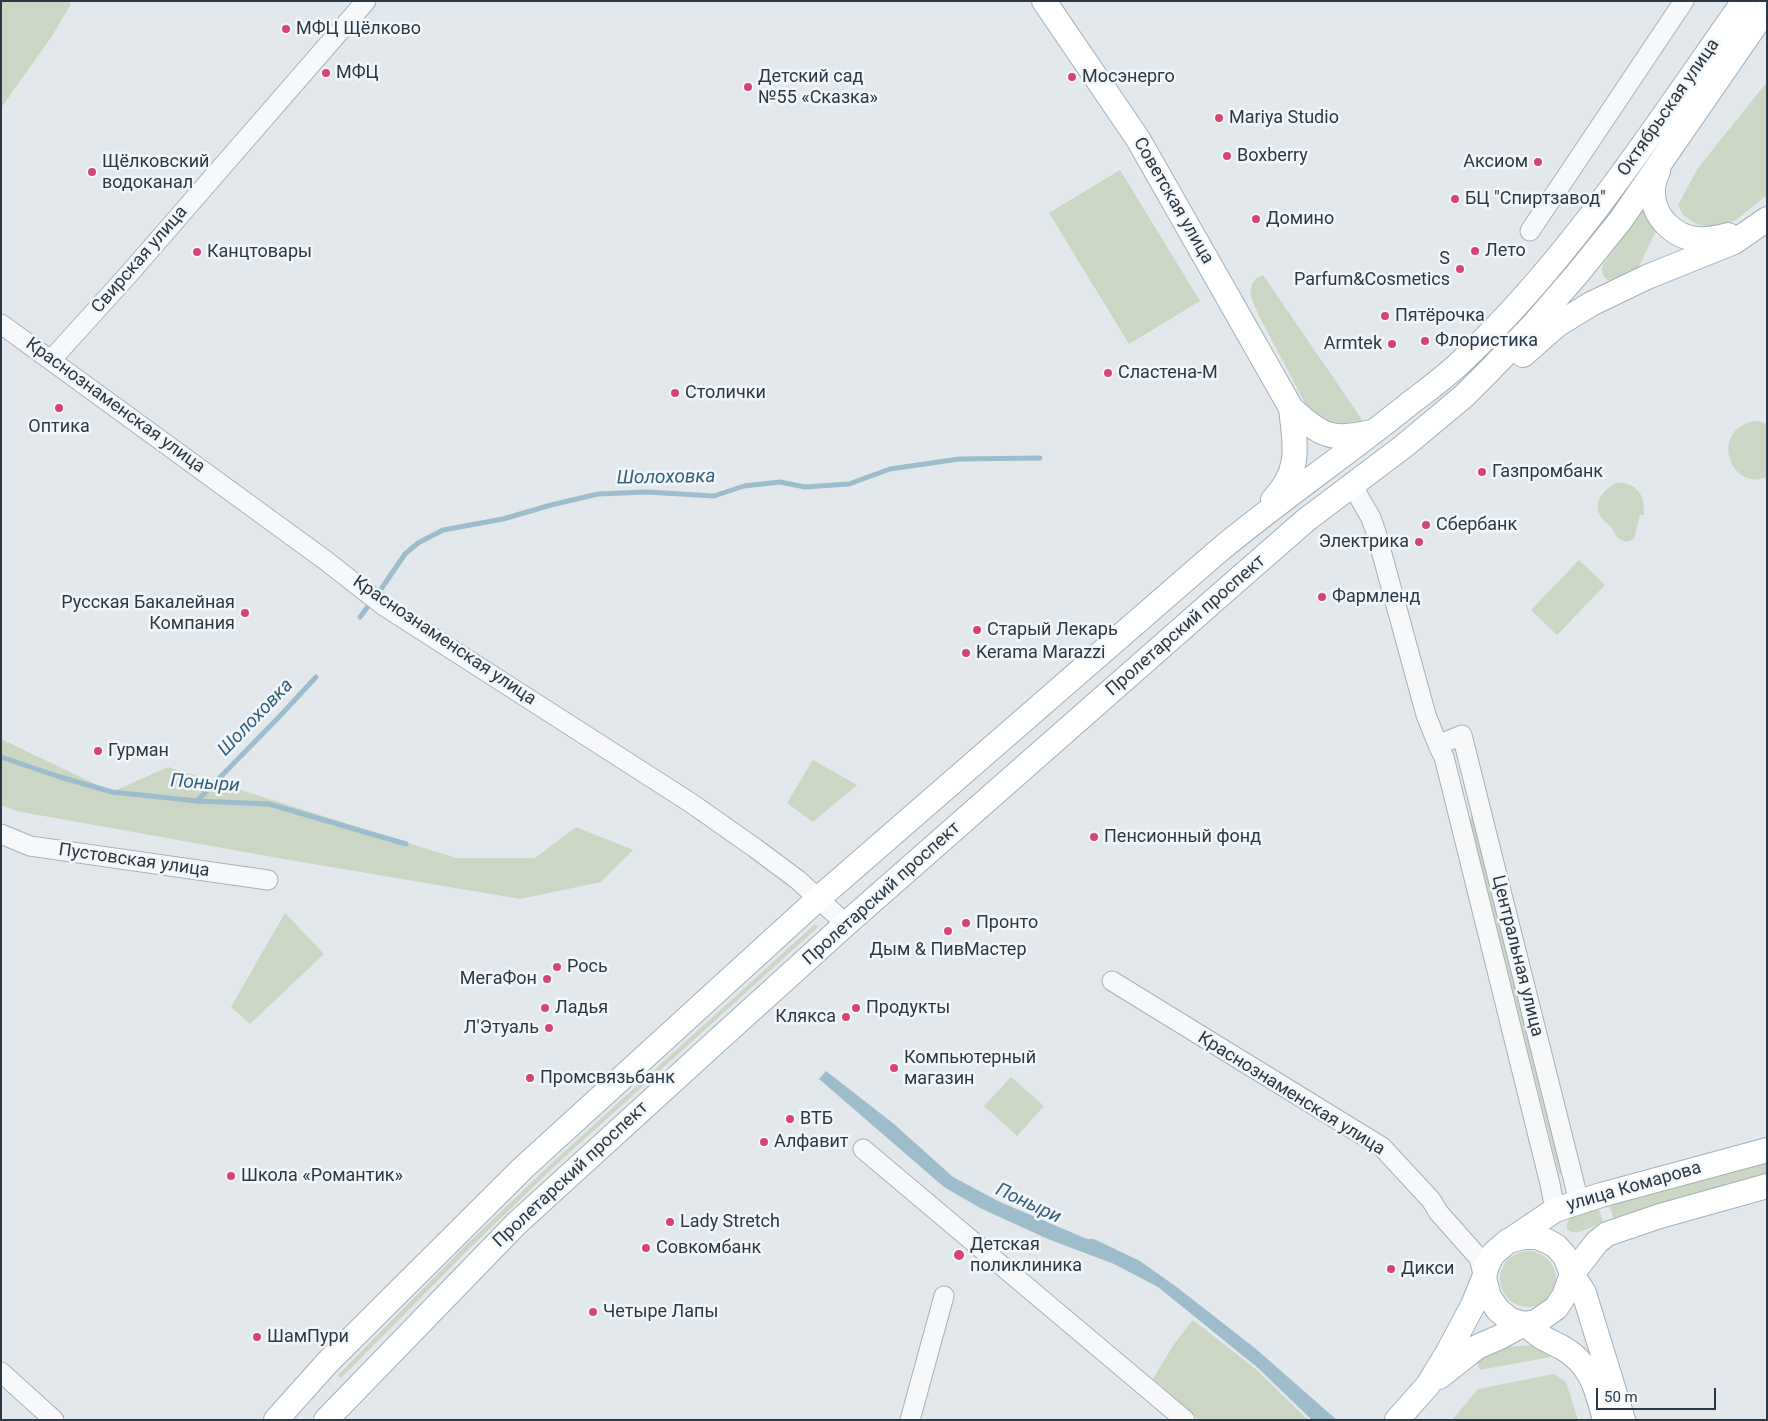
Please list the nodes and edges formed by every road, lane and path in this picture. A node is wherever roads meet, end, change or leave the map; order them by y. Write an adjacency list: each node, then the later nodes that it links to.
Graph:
1 (366, 1): 11 (street, Свирская улица)
2 (1044, 1): 14 (main road, Советская улица)
3 (1684, 1): 9 (street)
4 (1744, 1): 13 (main road, Октябрьская улица)
5 (1767, 8): 6 (main road, Октябрьская улица)
6 (1670, 147): 7 (main road); 12 (main road, Октябрьская улица)
7 (1767, 211)
8 (1767, 220): 12 (main road)
9 (1530, 231)
10 (1, 324): 11 (street, Краснознаменская улица)
11 (51, 360): 21 (street, Краснознаменская улица)
12 (1464, 396): 16 (main road, Пролетарский проспект)
13 (1406, 407): 15 (main road, Пролетарский проспект)
14 (1291, 408): 15 (main road); 17 (main road)
15 (1375, 431): 17 (main road, Пролетарский проспект)
16 (1352, 485): 18 (street, Центральная улица); 22 (main road, Пролетарский проспект)
17 (1252, 522): 21 (main road, Пролетарский проспект)
18 (1438, 745): 27 (street, Центральная улица); 28 (street, Центральная улица)
19 (1, 834): 20 (street, Пустовская улица)
20 (268, 880)
21 (819, 898): 22 (street, Краснознаменская улица); 34 (main road, Пролетарский проспект)
22 (846, 924): 37 (main road, Пролетарский проспект)
23 (1112, 981): 31 (street, Краснознаменская улица)
24 (863, 1149): 42 (street)
25 (1767, 1150): 27 (main road, улица Комарова)
26 (1767, 1186): 30 (main road, улица Комарова)
27 (1580, 1202): 28 (main road, улица Комарова)
28 (1555, 1210): 29 (main road, улица Комарова)
29 (1508, 1241): 30 (main road); 31 (main road)
30 (1572, 1274): 33 (main road); 45 (main road)
31 (1484, 1278): 33 (main road); 36 (main road)
32 (944, 1296): 41 (street)
33 (1526, 1324): 36 (main road); 44 (main road)
34 (327, 1363): 37 (main road); 39 (main road, Пролетарский проспект)
35 (1, 1372): 38 (street)
36 (1428, 1386): 43 (main road)
37 (354, 1389): 40 (main road, Пролетарский проспект)
38 (54, 1420)
39 (276, 1420)
40 (326, 1420)
41 (910, 1420)
42 (1185, 1420)
43 (1398, 1420)
44 (1605, 1420)
45 (1623, 1420)

